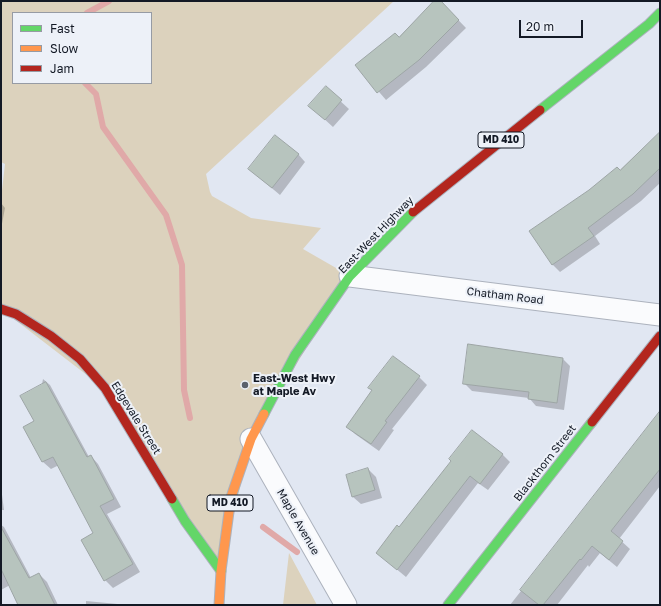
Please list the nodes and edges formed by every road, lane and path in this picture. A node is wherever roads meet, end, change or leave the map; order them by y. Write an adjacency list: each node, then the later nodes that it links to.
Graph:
1 (660, 13): 2 (main road, East-West Highway / MD 410)
2 (350, 276): 4 (street, Chatham Road); 6 (main road, East-West Highway / MD 410)
3 (1, 308): 7 (main road, Edgevale Street)
4 (660, 315)
5 (660, 336): 10 (main road, Blackthorn Street)
6 (251, 439): 7 (main road, East-West Highway / MD 410); 9 (street, Maple Avenue)
7 (221, 571): 8 (main road, East-West Highway / MD 410)
8 (219, 605)
9 (346, 605)
10 (448, 605)

